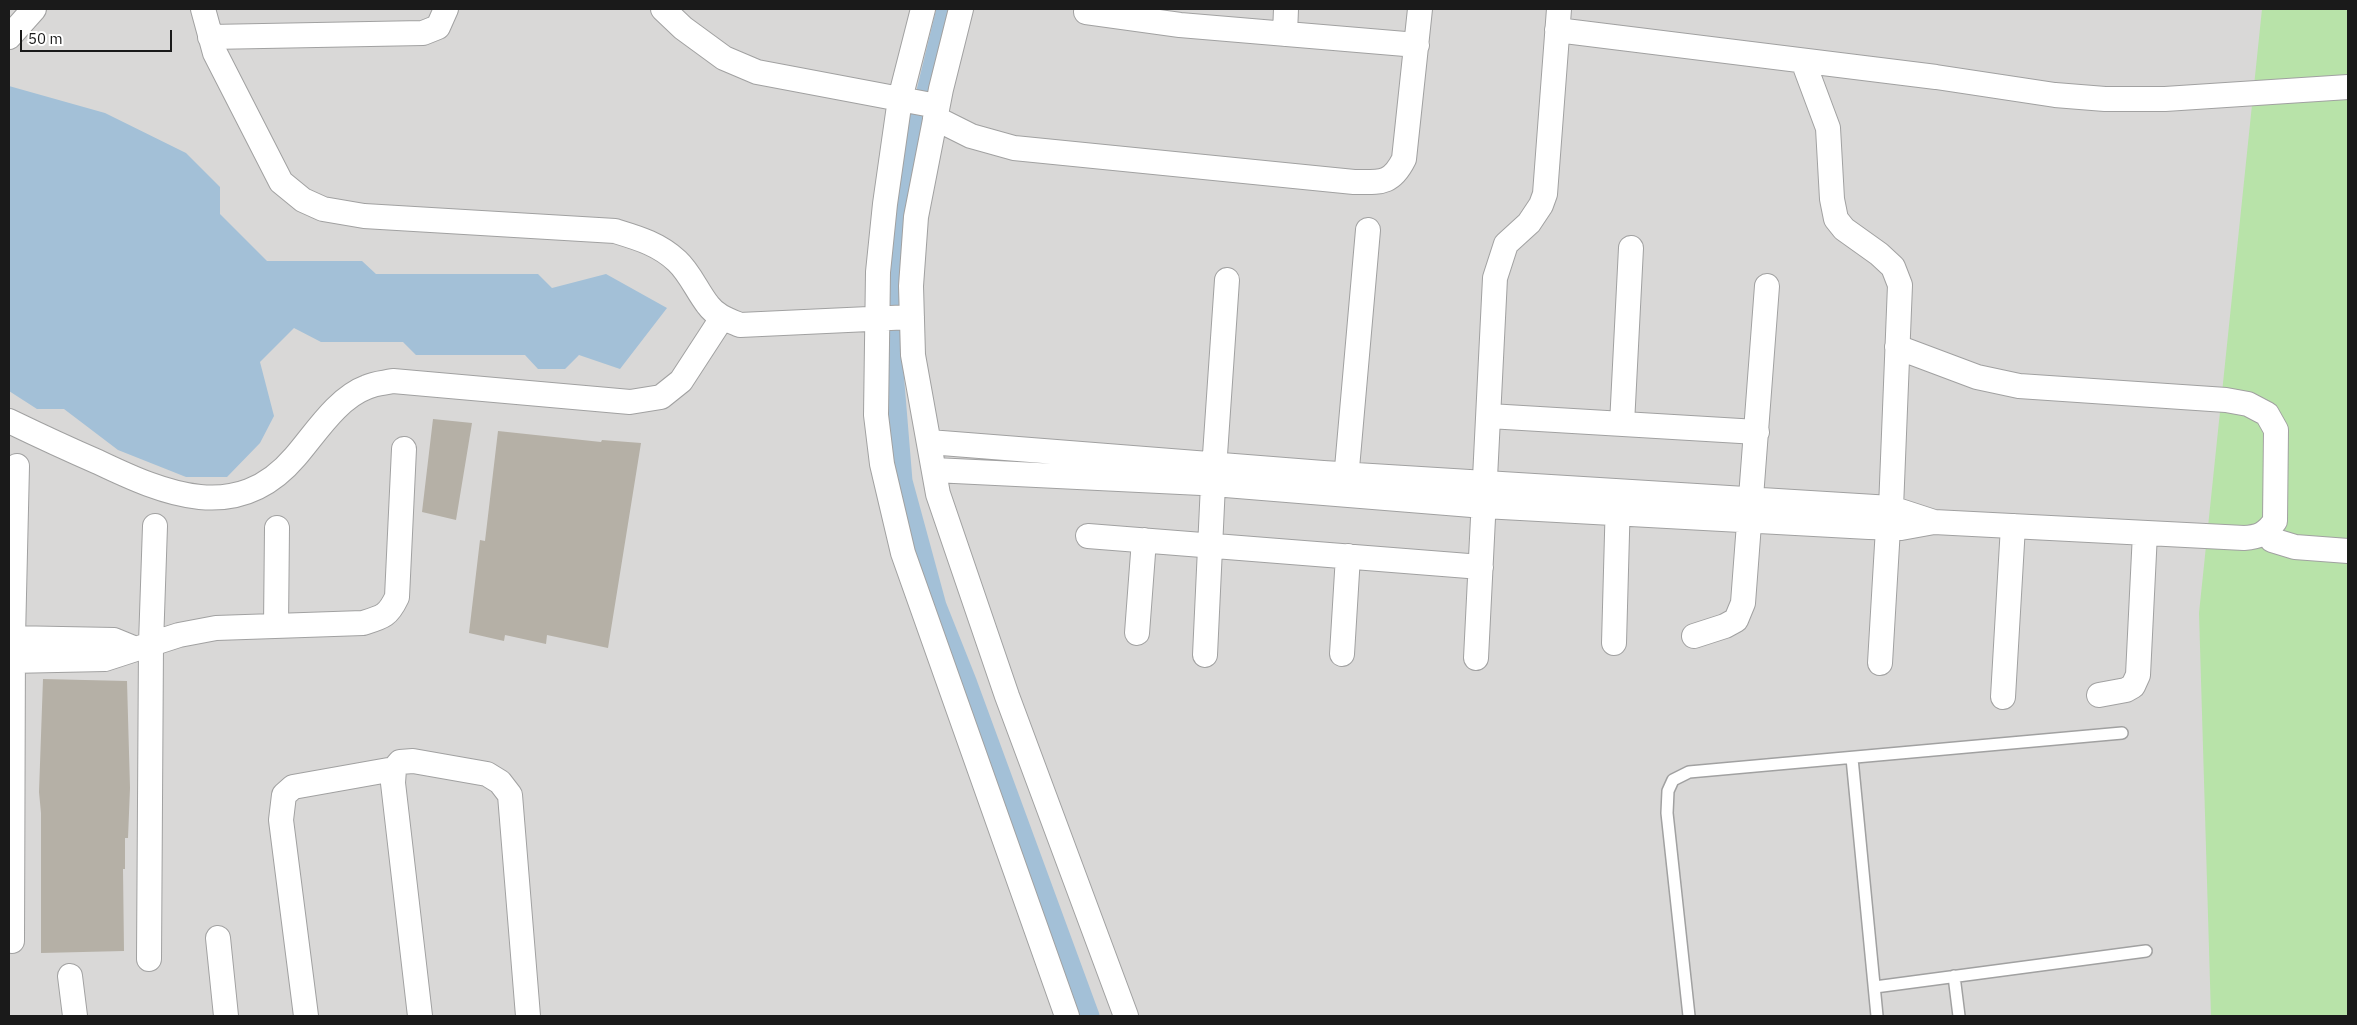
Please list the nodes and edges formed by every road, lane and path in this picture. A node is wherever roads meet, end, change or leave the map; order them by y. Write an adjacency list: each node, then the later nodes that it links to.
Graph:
1 (34, 9): 12 (street)
2 (203, 9): 13 (street)
3 (446, 9): 13 (street)
4 (663, 9): 17 (street)
5 (923, 9): 17 (street)
6 (962, 9): 17 (street)
7 (1286, 9): 11 (street)
8 (1420, 9): 14 (street)
9 (1086, 12): 11 (street)
10 (1558, 20): 15 (street); 25 (street)
11 (1285, 34): 14 (street)
12 (9, 37)
13 (210, 37): 23 (street)
14 (1417, 46): 17 (street)
15 (1802, 61): 16 (street); 24 (street)
16 (2348, 87)
17 (922, 106): 22 (street); 22 (street)
18 (1368, 230): 35 (street)
19 (1631, 248): 27 (street)
20 (1227, 280): 33 (street)
21 (1768, 286): 28 (street)
22 (894, 317): 23 (street); 29 (street); 78 (street)
23 (722, 318): 26 (street)
24 (1897, 347): 39 (street); 43 (street)
25 (1489, 416): 27 (street); 34 (street)
26 (9, 421)
27 (1622, 424): 28 (street)
28 (1757, 432): 38 (street)
29 (929, 442): 32 (street); 33 (street)
30 (404, 449): 51 (street)
31 (16, 466): 56 (street)
32 (934, 470): 33 (street); 79 (street)
33 (1214, 475): 35 (street); 47 (street)
34 (1486, 482): 35 (street); 36 (street); 37 (street)
35 (1346, 485): 37 (street)
36 (1618, 502): 37 (street); 38 (street); 54 (street)
37 (1484, 506): 50 (street)
38 (1750, 509): 39 (street); 53 (street)
39 (1890, 518): 41 (street); 60 (street)
40 (156, 526): 55 (street)
41 (2014, 526): 44 (street); 62 (street)
42 (277, 528): 51 (street)
43 (2268, 532): 44 (street); 48 (street)
44 (2145, 533): 61 (street)
45 (1088, 536): 46 (street)
46 (1144, 540): 47 (street); 52 (street)
47 (1210, 545): 49 (street); 58 (street)
48 (2348, 551)
49 (1348, 556): 50 (street); 57 (street)
50 (1481, 567): 59 (street)
51 (276, 626): 55 (street)
52 (1137, 632)
53 (1694, 636)
54 (1614, 643)
55 (144, 647): 56 (street); 69 (street)
56 (11, 650): 67 (street)
57 (1342, 654)
58 (1205, 655)
59 (1476, 658)
60 (1880, 663)
61 (2099, 695)
62 (2003, 696)
63 (2122, 733): 64 (lane)
64 (1852, 758): 72 (lane); 80 (lane)
65 (394, 769): 75 (street); 76 (street); 77 (street)
66 (218, 938): 74 (street)
67 (12, 941)
68 (2146, 951): 71 (lane)
69 (150, 959)
70 (70, 976): 73 (street)
71 (1954, 976): 72 (lane); 82 (lane)
72 (1875, 986): 81 (lane)
73 (75, 1016)
74 (226, 1016)
75 (306, 1016)
76 (420, 1016)
77 (528, 1016)
78 (1067, 1016)
79 (1126, 1016)
80 (1689, 1016)
81 (1877, 1016)
82 (1959, 1016)

